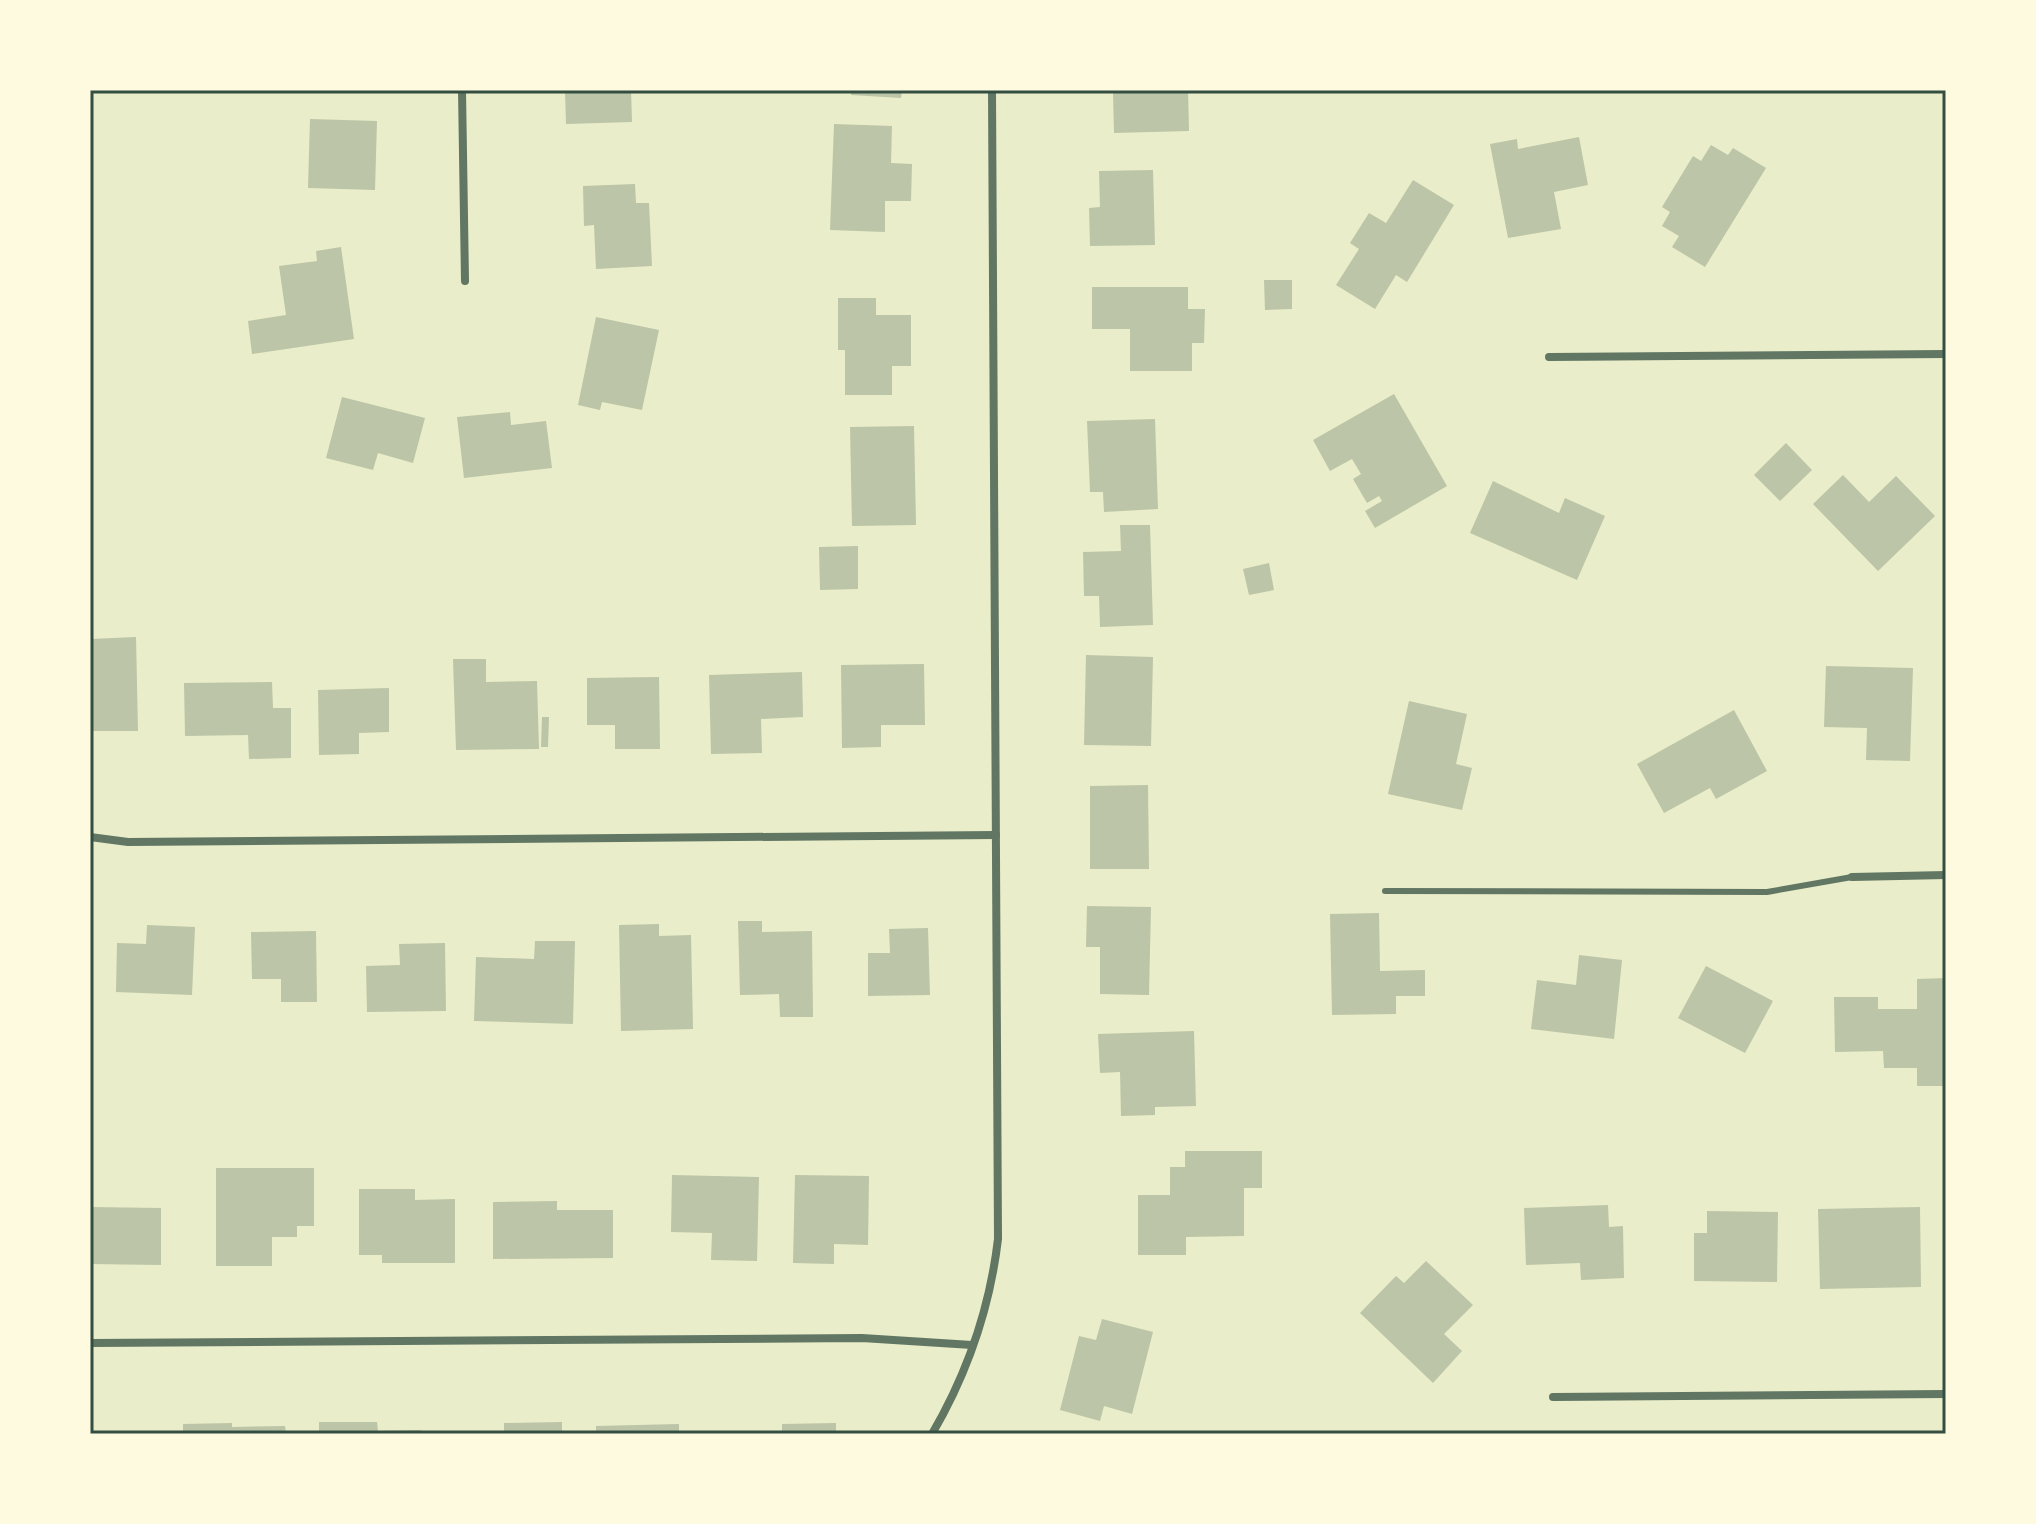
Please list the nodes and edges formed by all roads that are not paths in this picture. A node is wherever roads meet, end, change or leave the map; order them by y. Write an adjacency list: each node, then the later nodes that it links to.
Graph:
1 (462, 90): 3 (street)
2 (992, 90): 6 (street)
3 (465, 281)
4 (1946, 354): 5 (street)
5 (1549, 357)
6 (996, 835): 7 (street); 12 (street)
7 (90, 837)
8 (1946, 875): 9 (street)
9 (1852, 877): 10 (lane)
10 (1385, 891)
11 (90, 1343): 12 (street)
12 (972, 1345): 15 (street)
13 (1946, 1394): 14 (street)
14 (1553, 1397)
15 (932, 1434)

